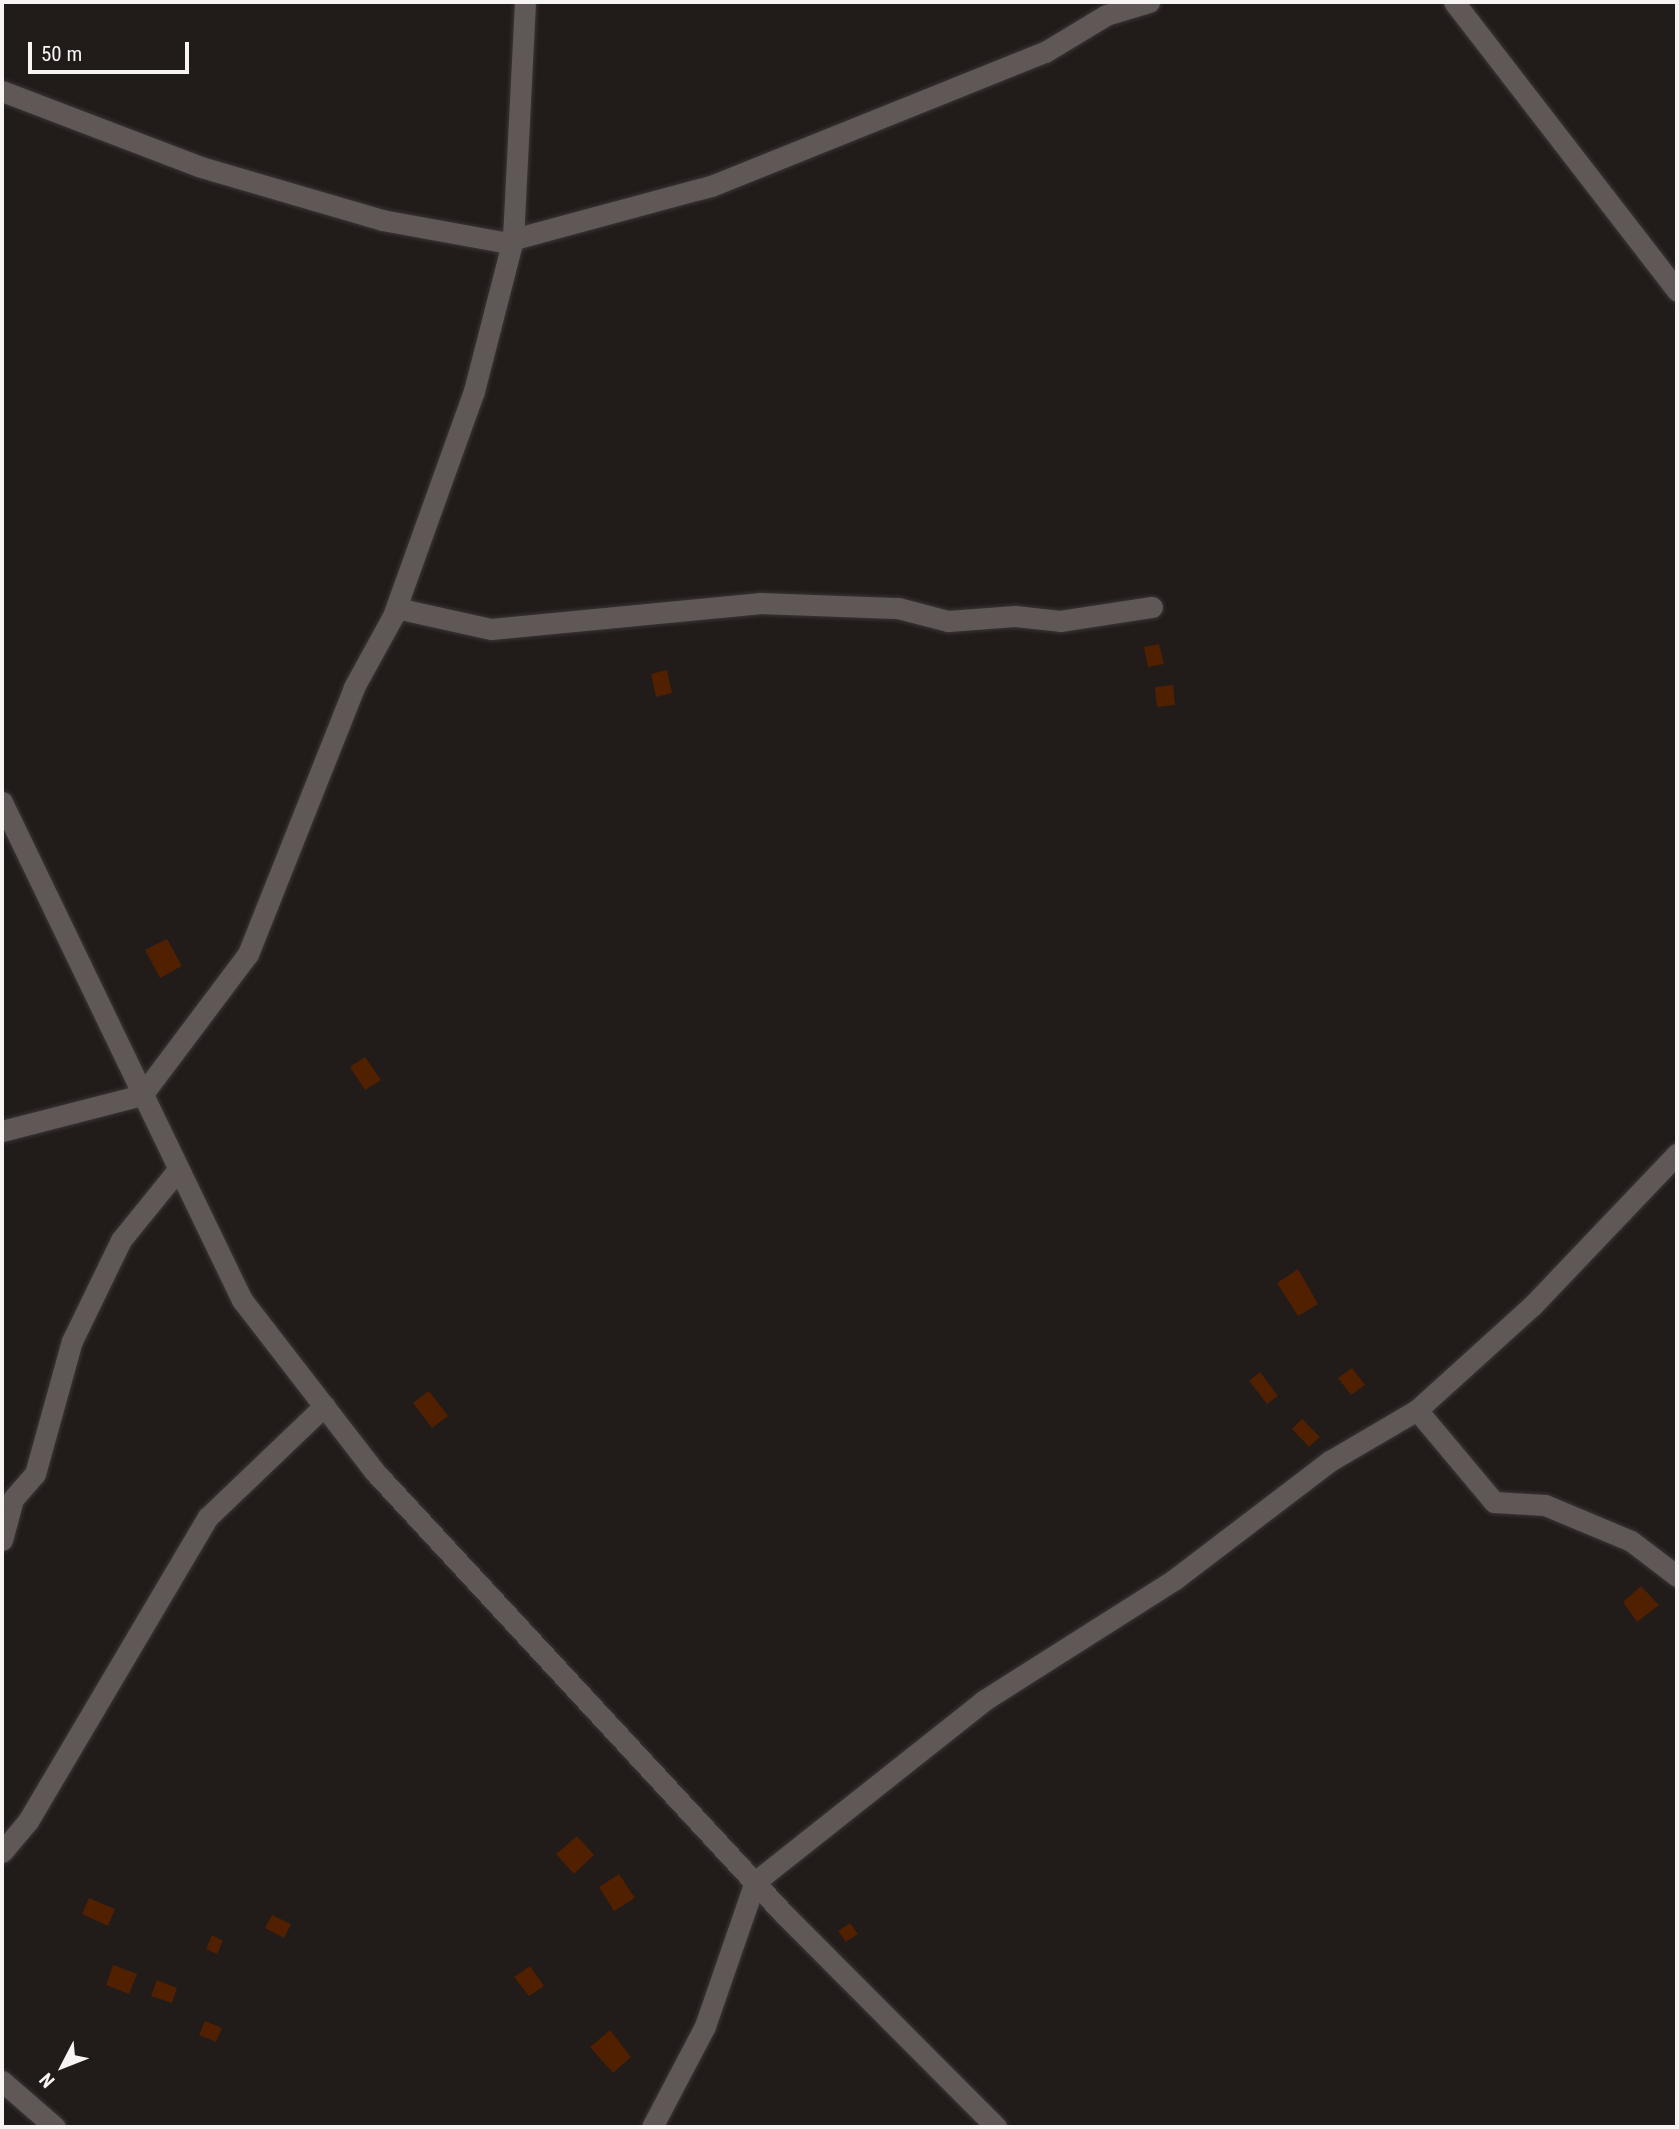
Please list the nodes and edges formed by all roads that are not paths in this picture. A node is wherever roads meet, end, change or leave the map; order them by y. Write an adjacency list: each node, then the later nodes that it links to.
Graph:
1 (525, 2): 5 (street)
2 (1149, 2): 5 (street)
3 (1454, 2): 6 (street)
4 (2, 91): 5 (street)
5 (513, 239): 8 (street)
6 (1677, 290)
7 (1152, 607): 8 (street)
8 (396, 608): 10 (street)
9 (2, 802): 10 (street)
10 (142, 1095): 11 (street); 13 (street)
11 (2, 1131)
12 (1677, 1154): 15 (street)
13 (176, 1172): 14 (street); 16 (street)
14 (324, 1406): 18 (street); 19 (street)
15 (1417, 1410): 17 (street); 19 (street)
16 (2, 1539)
17 (1677, 1576)
18 (2, 1852)
19 (755, 1882): 22 (street); 23 (street)
20 (2, 2081): 21 (street)
21 (55, 2127)
22 (652, 2127)
23 (996, 2127)

